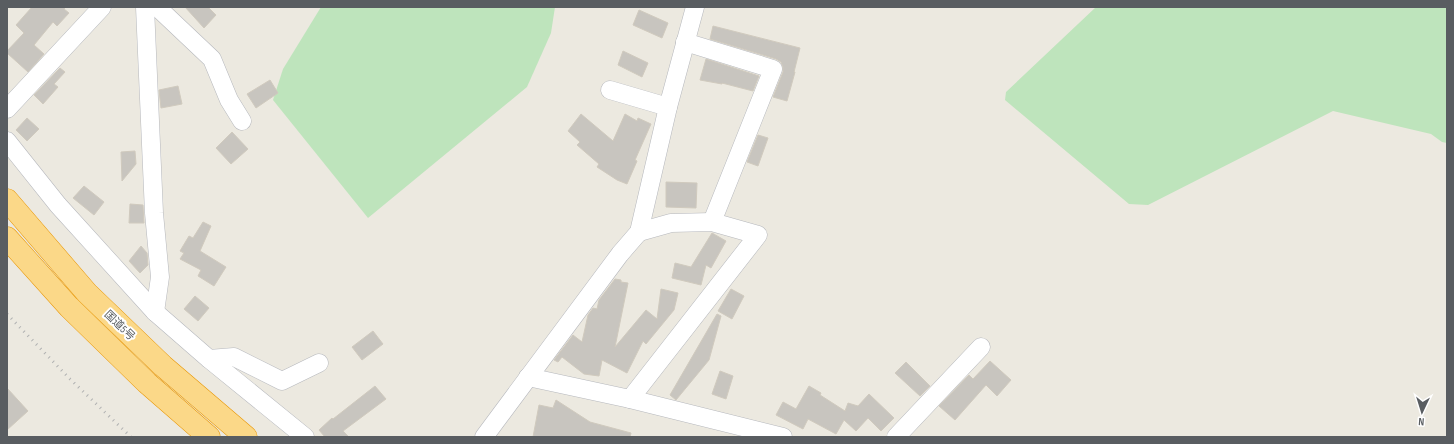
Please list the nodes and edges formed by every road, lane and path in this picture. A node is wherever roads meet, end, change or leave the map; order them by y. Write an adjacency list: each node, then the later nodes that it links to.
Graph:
1 (102, 7): 8 (street)
2 (145, 7): 15 (street)
3 (157, 7): 9 (street)
4 (695, 7): 5 (street)
5 (686, 42): 7 (street); 12 (street)
6 (610, 90): 7 (street)
7 (668, 107): 13 (street)
8 (7, 109)
9 (242, 121)
10 (7, 142): 15 (street)
11 (7, 200): 22 (highway, 国道5号)
12 (712, 222): 13 (street); 20 (street)
13 (639, 232): 19 (street)
14 (7, 238): 21 (highway, 国道5号)
15 (155, 312): 17 (street)
16 (981, 347): 26 (street)
17 (208, 359): 18 (street); 23 (street)
18 (319, 363)
19 (528, 377): 20 (street); 24 (street)
20 (630, 400): 25 (street)
21 (209, 437)
22 (246, 437)
23 (304, 437)
24 (484, 437)
25 (783, 437)
26 (896, 437)

